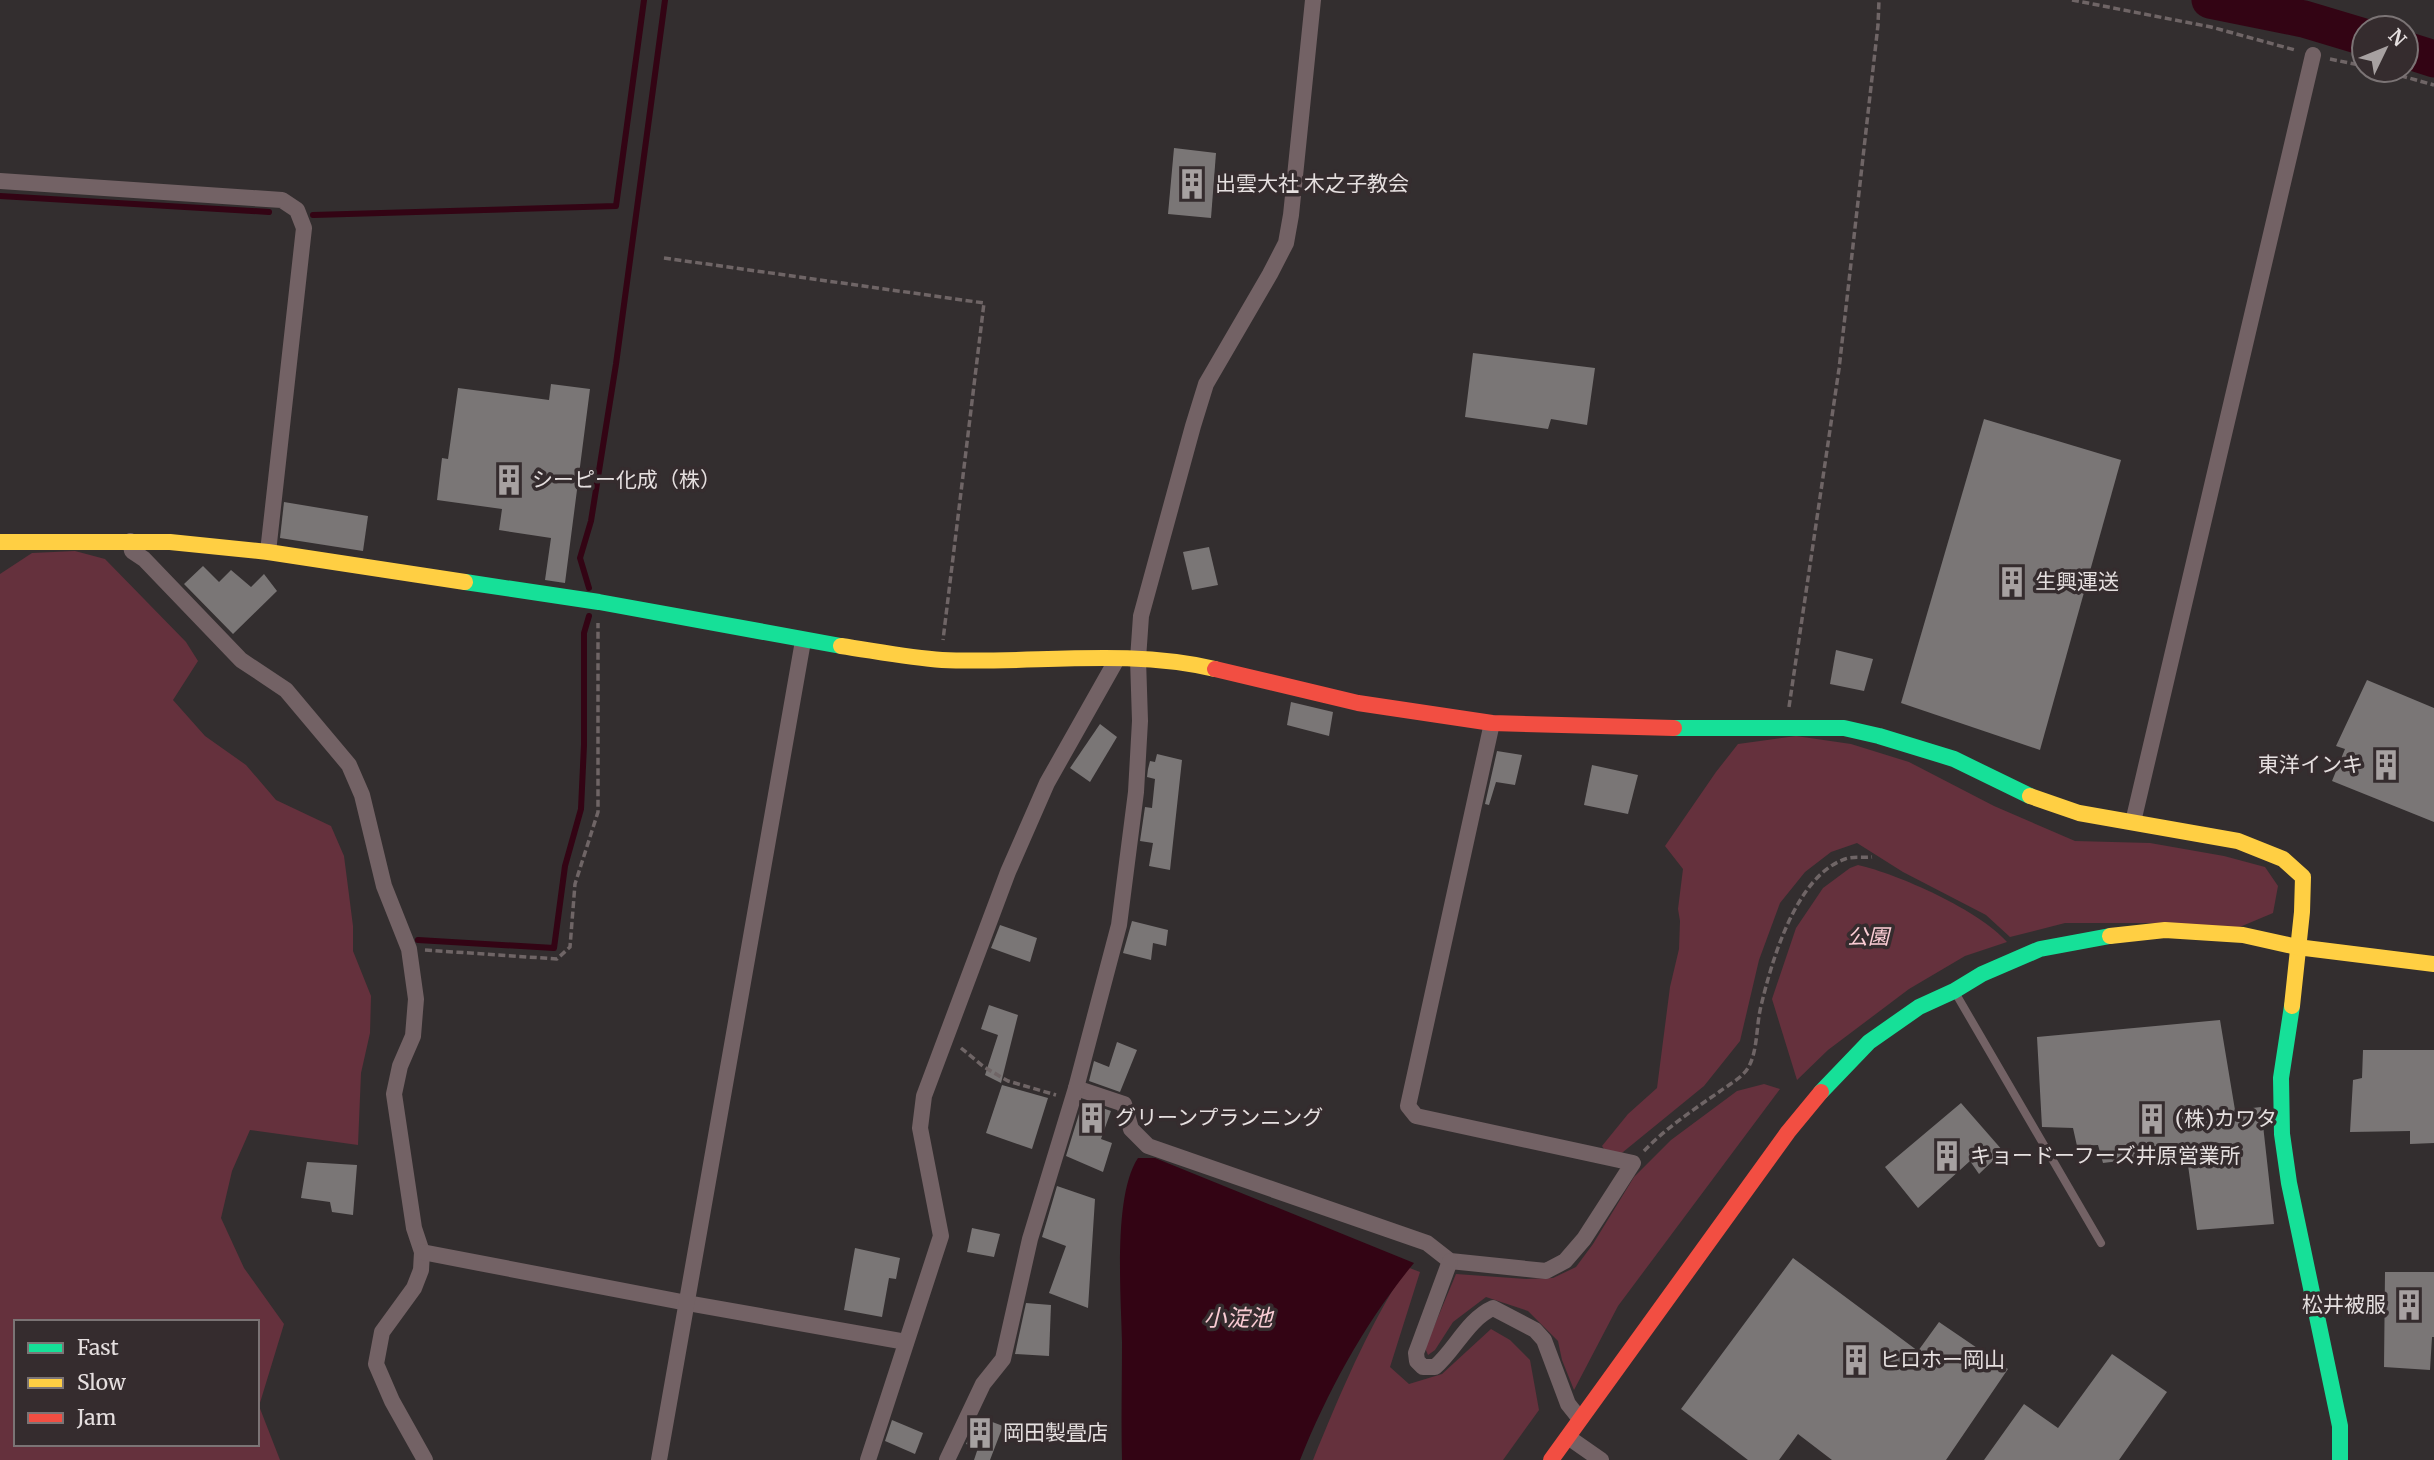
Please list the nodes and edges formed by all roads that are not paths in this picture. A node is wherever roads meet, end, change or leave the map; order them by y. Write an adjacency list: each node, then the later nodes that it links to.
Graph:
1 (1313, 0): 9 (street)
2 (2313, 55): 11 (street)
3 (0, 181): 6 (street)
4 (130, 541): 5 (street); 6 (street); 17 (street)
5 (0, 542)
6 (268, 552): 7 (street)
7 (803, 641): 8 (street); 19 (street)
8 (1117, 659): 9 (street); 20 (street)
9 (1138, 659): 10 (street); 15 (street)
10 (1492, 723): 11 (street); 18 (street)
11 (2133, 822): 12 (street)
12 (2297, 947): 13 (street); 14 (street); 29 (street)
13 (2434, 964)
14 (1954, 991): 16 (lane); 21 (street)
15 (1074, 1093): 18 (street); 26 (street)
16 (2101, 1243)
17 (422, 1252): 19 (street); 23 (street)
18 (1450, 1261): 21 (street)
19 (687, 1303): 20 (street); 24 (street)
20 (906, 1342): 25 (street)
21 (1580, 1419): 22 (street)
22 (1568, 1437): 27 (street); 28 (street)
23 (425, 1460)
24 (659, 1460)
25 (868, 1460)
26 (947, 1460)
27 (1551, 1460)
28 (1601, 1460)
29 (2340, 1460)

